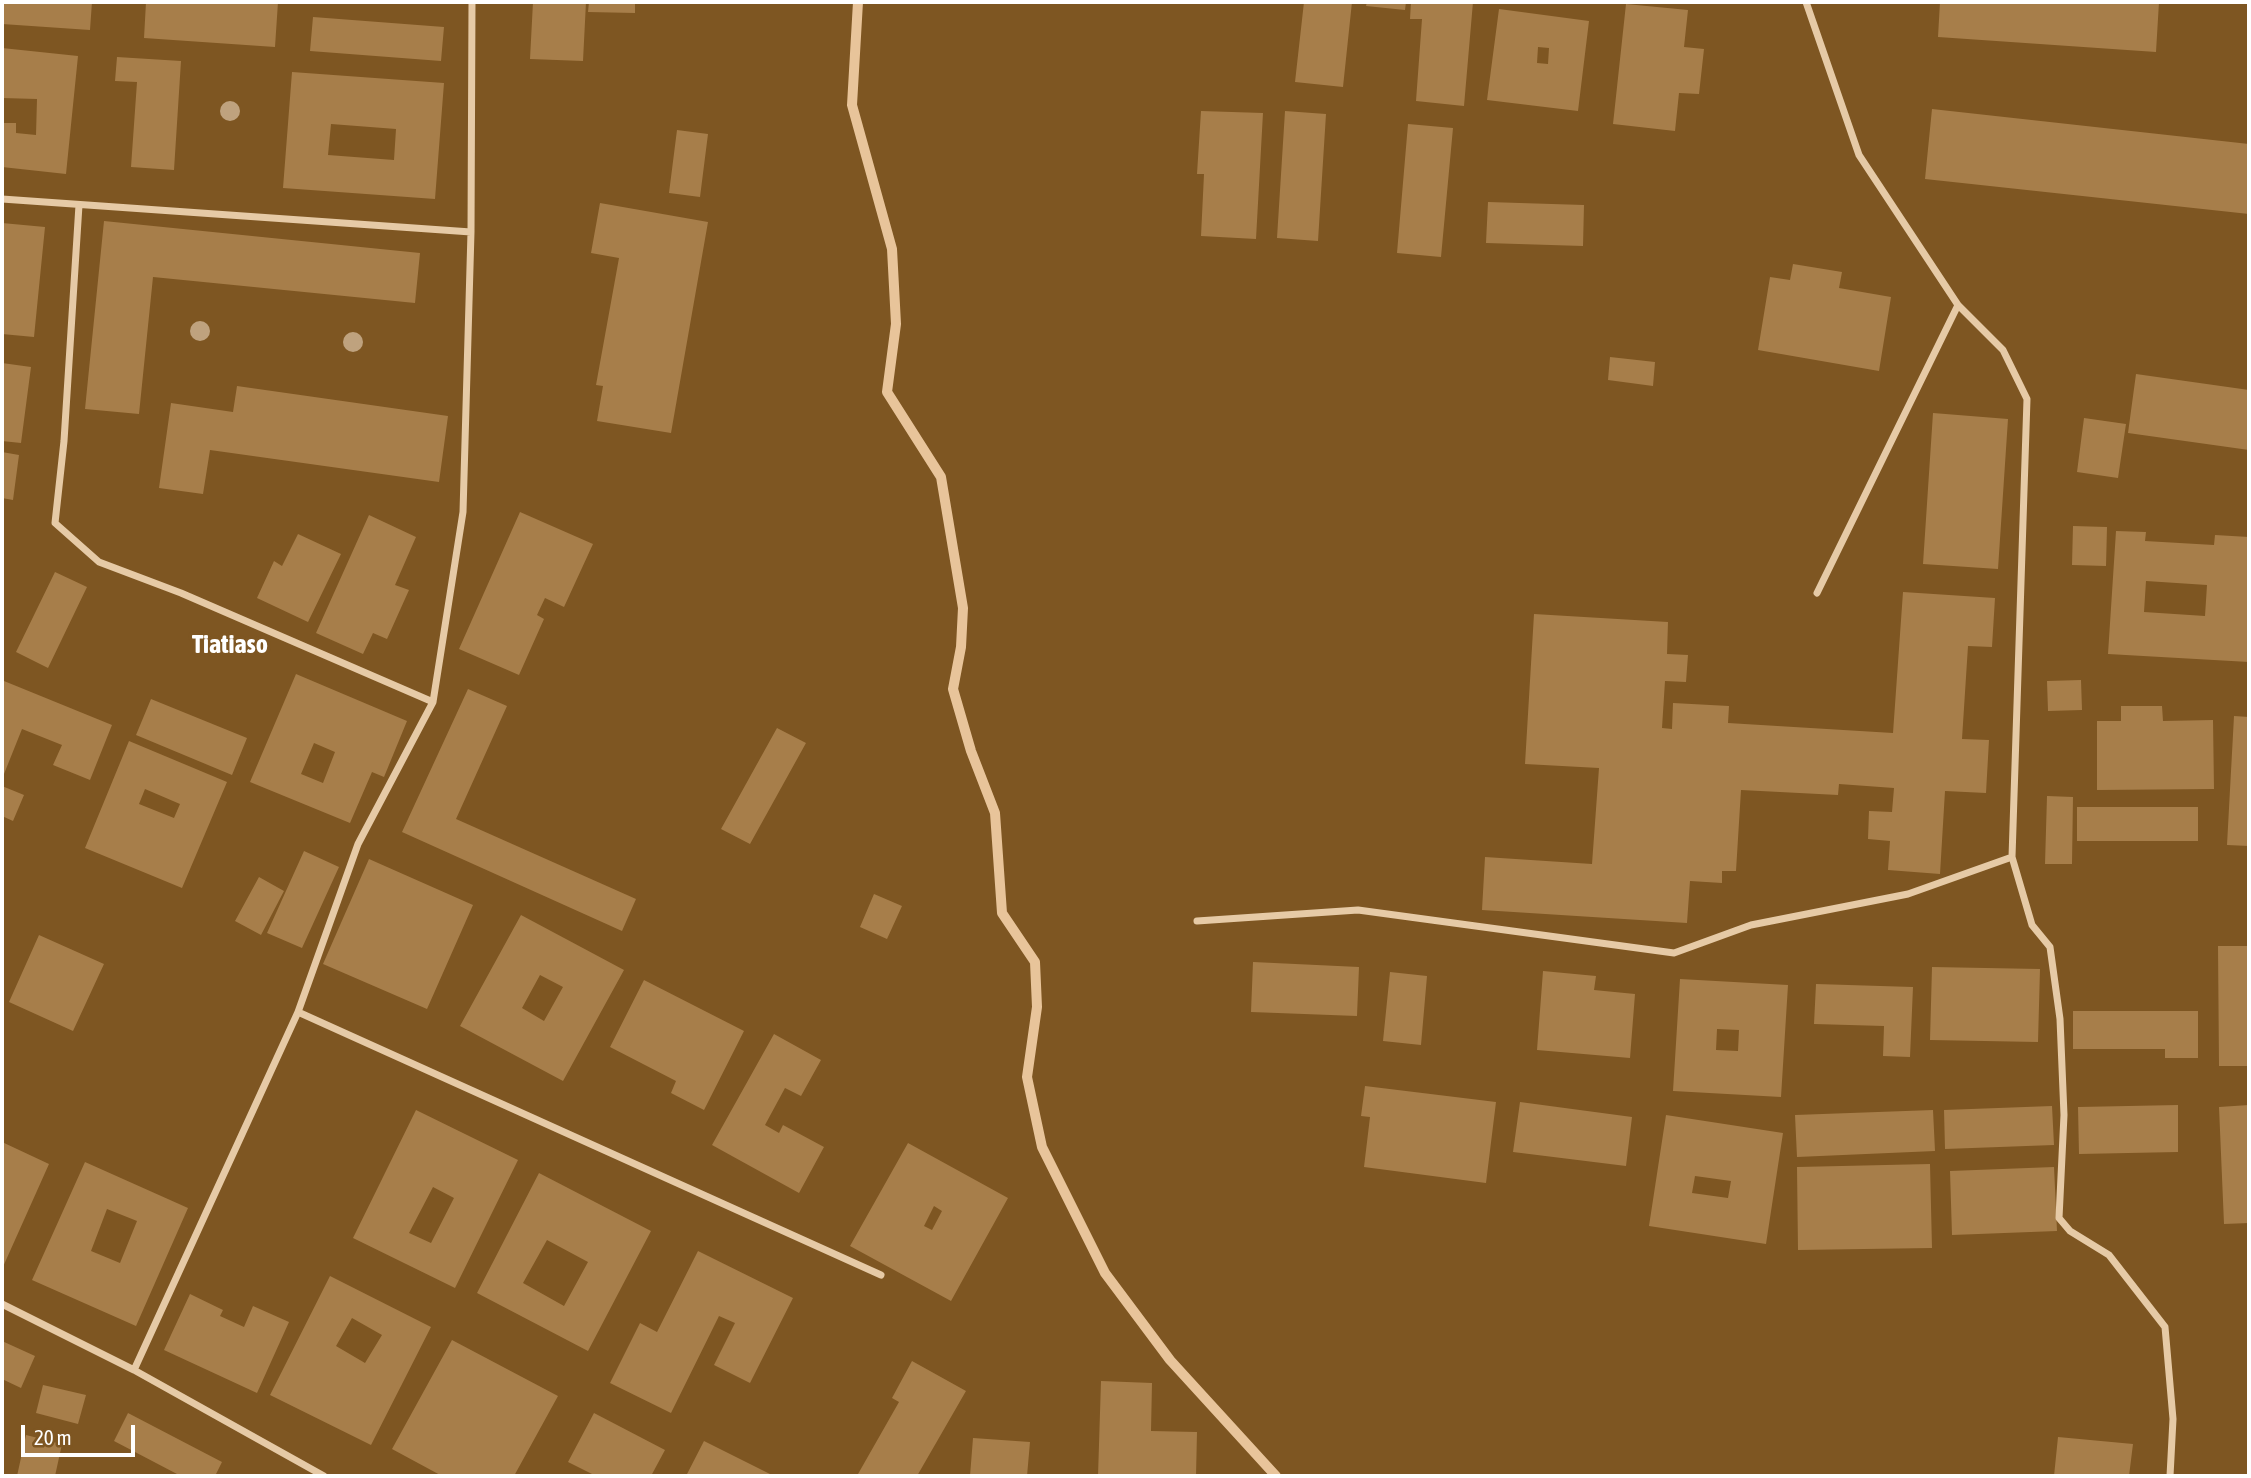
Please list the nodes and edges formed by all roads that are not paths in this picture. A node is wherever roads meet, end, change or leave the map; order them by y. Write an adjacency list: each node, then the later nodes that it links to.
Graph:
1 (472, 2): 5 (street)
2 (1806, 2): 6 (street)
3 (2, 200): 4 (street)
4 (79, 205): 5 (street); 8 (street)
5 (471, 233): 8 (street)
6 (1958, 305): 7 (street); 9 (street)
7 (1817, 593)
8 (433, 702): 11 (street)
9 (2012, 858): 10 (street); 16 (street)
10 (1198, 922)
11 (298, 1012): 12 (street); 14 (street)
12 (881, 1275)
13 (2, 1304): 14 (street)
14 (134, 1370): 15 (street)
15 (324, 1476)
16 (2170, 1476)

